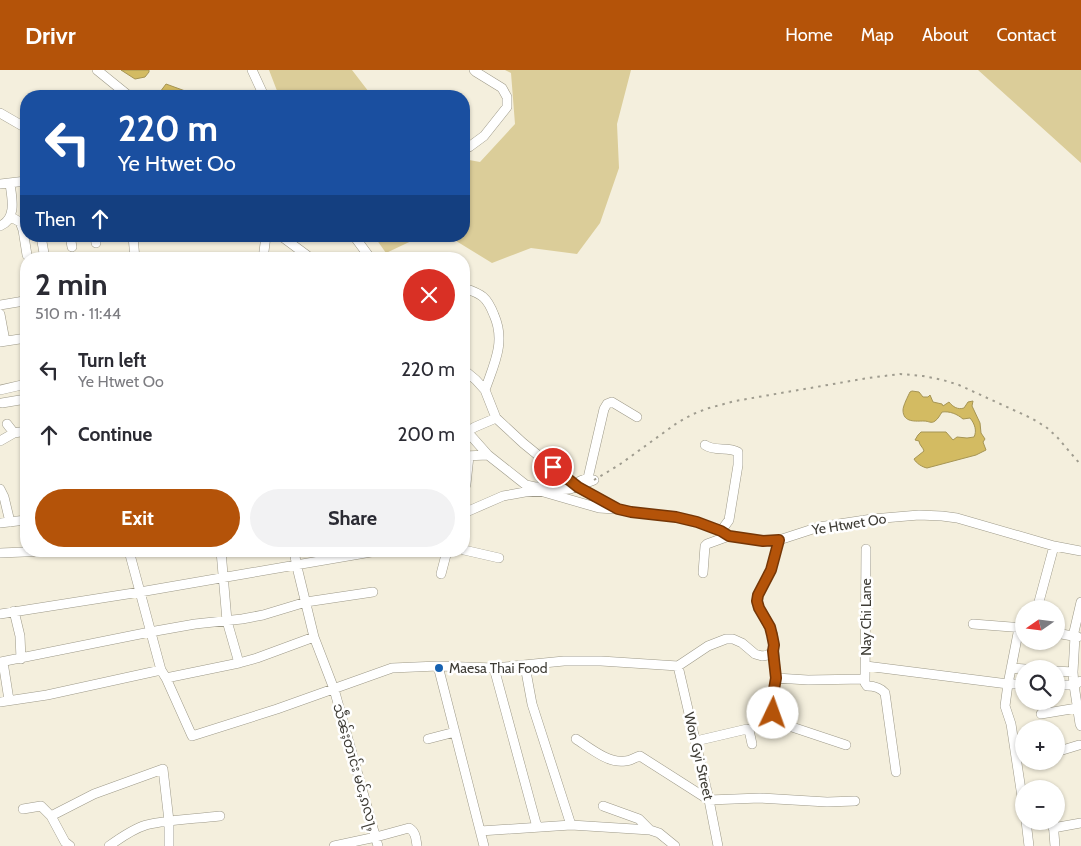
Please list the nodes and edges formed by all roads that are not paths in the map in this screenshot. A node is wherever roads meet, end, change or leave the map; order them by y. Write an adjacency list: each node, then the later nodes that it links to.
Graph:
1 (97, 70): 4 (street)
2 (252, 70): 5 (street)
3 (474, 70): 8 (street)
4 (122, 90)
5 (261, 90)
6 (0, 113): 7 (street)
7 (20, 125)
8 (470, 146)
9 (20, 182): 11 (street)
10 (0, 184): 11 (street)
11 (10, 184): 12 (street)
12 (11, 217): 13 (street); 14 (street)
13 (20, 221)
14 (0, 226)
15 (71, 242): 17 (street)
16 (289, 242): 18 (street)
17 (72, 247)
18 (303, 252)
19 (470, 290): 28 (street)
20 (20, 302): 21 (street)
21 (0, 305)
22 (0, 314): 24 (street)
23 (20, 339): 24 (street)
24 (2, 342)
25 (470, 375): 28 (street)
26 (20, 385): 27 (street)
27 (0, 390)
28 (485, 390): 32 (street)
29 (20, 400): 30 (street)
30 (2, 403)
31 (637, 417): 44 (street)
32 (496, 418): 34 (street); 42 (street)
33 (7, 424): 36 (street)
34 (470, 428)
35 (20, 432): 36 (street)
36 (14, 433): 38 (street)
37 (470, 435): 40 (street)
38 (0, 441)
39 (705, 445): 52 (street)
40 (488, 455): 41 (street); 46 (street)
41 (470, 456)
42 (562, 475): 44 (street); 46 (street)
43 (594, 480): 44 (street)
44 (575, 485): 46 (street); 47 (street)
45 (0, 489): 50 (street)
46 (537, 489): 47 (street); 48 (street)
47 (618, 509): 52 (street, Ye Htwet Oo)
48 (470, 510)
49 (20, 521): 50 (street)
50 (10, 522): 51 (street)
51 (0, 523)
52 (725, 534): 53 (street, Ye Htwet Oo); 67 (street)
53 (779, 540): 54 (street, Ye Htwet Oo); 85 (street)
54 (1054, 546): 57 (street, Ye Htwet Oo); 72 (street)
55 (866, 549): 92 (street, Nay Chi Lane)
56 (470, 551): 65 (street)
57 (1081, 551)
58 (20, 552): 59 (street)
59 (0, 553)
60 (131, 557): 70 (street)
61 (221, 557): 69 (street)
62 (295, 557): 66 (street, သဵၼ်ႈတၢင်း မင်ႇၵလႃႇ)
63 (346, 557): 66 (street)
64 (445, 557): 68 (street)
65 (500, 558)
66 (296, 565): 69 (street); 73 (street, သဵၼ်ႈတၢင်း မင်ႇၵလႃႇ)
67 (703, 573)
68 (441, 574)
69 (223, 577): 70 (street); 77 (street)
70 (140, 592): 75 (street); 80 (street)
71 (374, 592): 73 (street)
72 (1039, 600)
73 (306, 602): 77 (street); 82 (street, သဵၼ်ႈတၢင်း မင်ႇၵလႃႇ)
74 (1081, 602): 83 (street)
75 (14, 611): 76 (street); 86 (street)
76 (0, 614)
77 (228, 620): 80 (street); 88 (street)
78 (973, 624): 79 (street)
79 (1015, 628)
80 (150, 632): 86 (street); 98 (street)
81 (1065, 635): 83 (street)
82 (314, 637): 88 (street); 105 (street, သဵၼ်ႈတၢင်း မင်ႇၵလႃႇ)
83 (1078, 637): 97 (street)
84 (1016, 650): 94 (street)
85 (773, 651): 91 (street); 99 (street)
86 (21, 659): 87 (street)
87 (1, 662): 106 (street)
88 (239, 663): 98 (street)
89 (438, 666): 93 (street); 105 (street); 110 (street)
90 (525, 666): 91 (street); 93 (street); 129 (street)
91 (678, 666): 113 (street, Won Gyi Street)
92 (866, 666): 100 (street, Nay Chi Lane); 102 (street)
93 (494, 668): 130 (street)
94 (1011, 668): 95 (street); 102 (street)
95 (1015, 668)
96 (1065, 672): 97 (street)
97 (1073, 672): 101 (street)
98 (164, 674): 105 (street); 106 (street)
99 (776, 678): 100 (street); 115 (street)
100 (866, 682): 119 (street)
101 (1078, 683): 104 (street); 107 (street)
102 (1008, 684): 103 (street); 118 (street)
103 (1015, 684)
104 (1065, 684)
105 (334, 689): 135 (street, သဵၼ်ႈတၢင်း မင်ႇၵလႃႇ)
106 (5, 701)
107 (1077, 708): 108 (street); 109 (street)
108 (1041, 714)
109 (1081, 726)
110 (455, 732): 111 (street); 134 (street)
111 (428, 739)
112 (576, 739): 120 (street)
113 (696, 741): 114 (street); 120 (street, Won Gyi Street)
114 (752, 744)
115 (846, 745)
116 (1079, 745): 117 (street)
117 (1065, 749)
118 (1015, 751)
119 (896, 772)
120 (709, 800): 121 (street); 143 (street, Won Gyi Street)
121 (855, 800)
122 (603, 806): 131 (street)
123 (23, 809): 124 (street)
124 (51, 816): 126 (street); 136 (street)
125 (220, 816): 126 (street)
126 (169, 821): 137 (street); 138 (street)
127 (1081, 823): 128 (street)
128 (1065, 824)
129 (571, 825): 130 (street); 131 (street)
130 (537, 827): 134 (street)
131 (650, 830): 142 (street)
132 (1027, 830): 144 (street)
133 (1054, 830): 145 (street)
134 (480, 831): 141 (street)
135 (377, 841): 139 (street); 140 (street)
136 (70, 846)
137 (109, 846)
138 (170, 846)
139 (334, 846)
140 (417, 846)
141 (484, 846)
142 (675, 846)
143 (718, 846)
144 (1029, 846)
145 (1056, 846)

